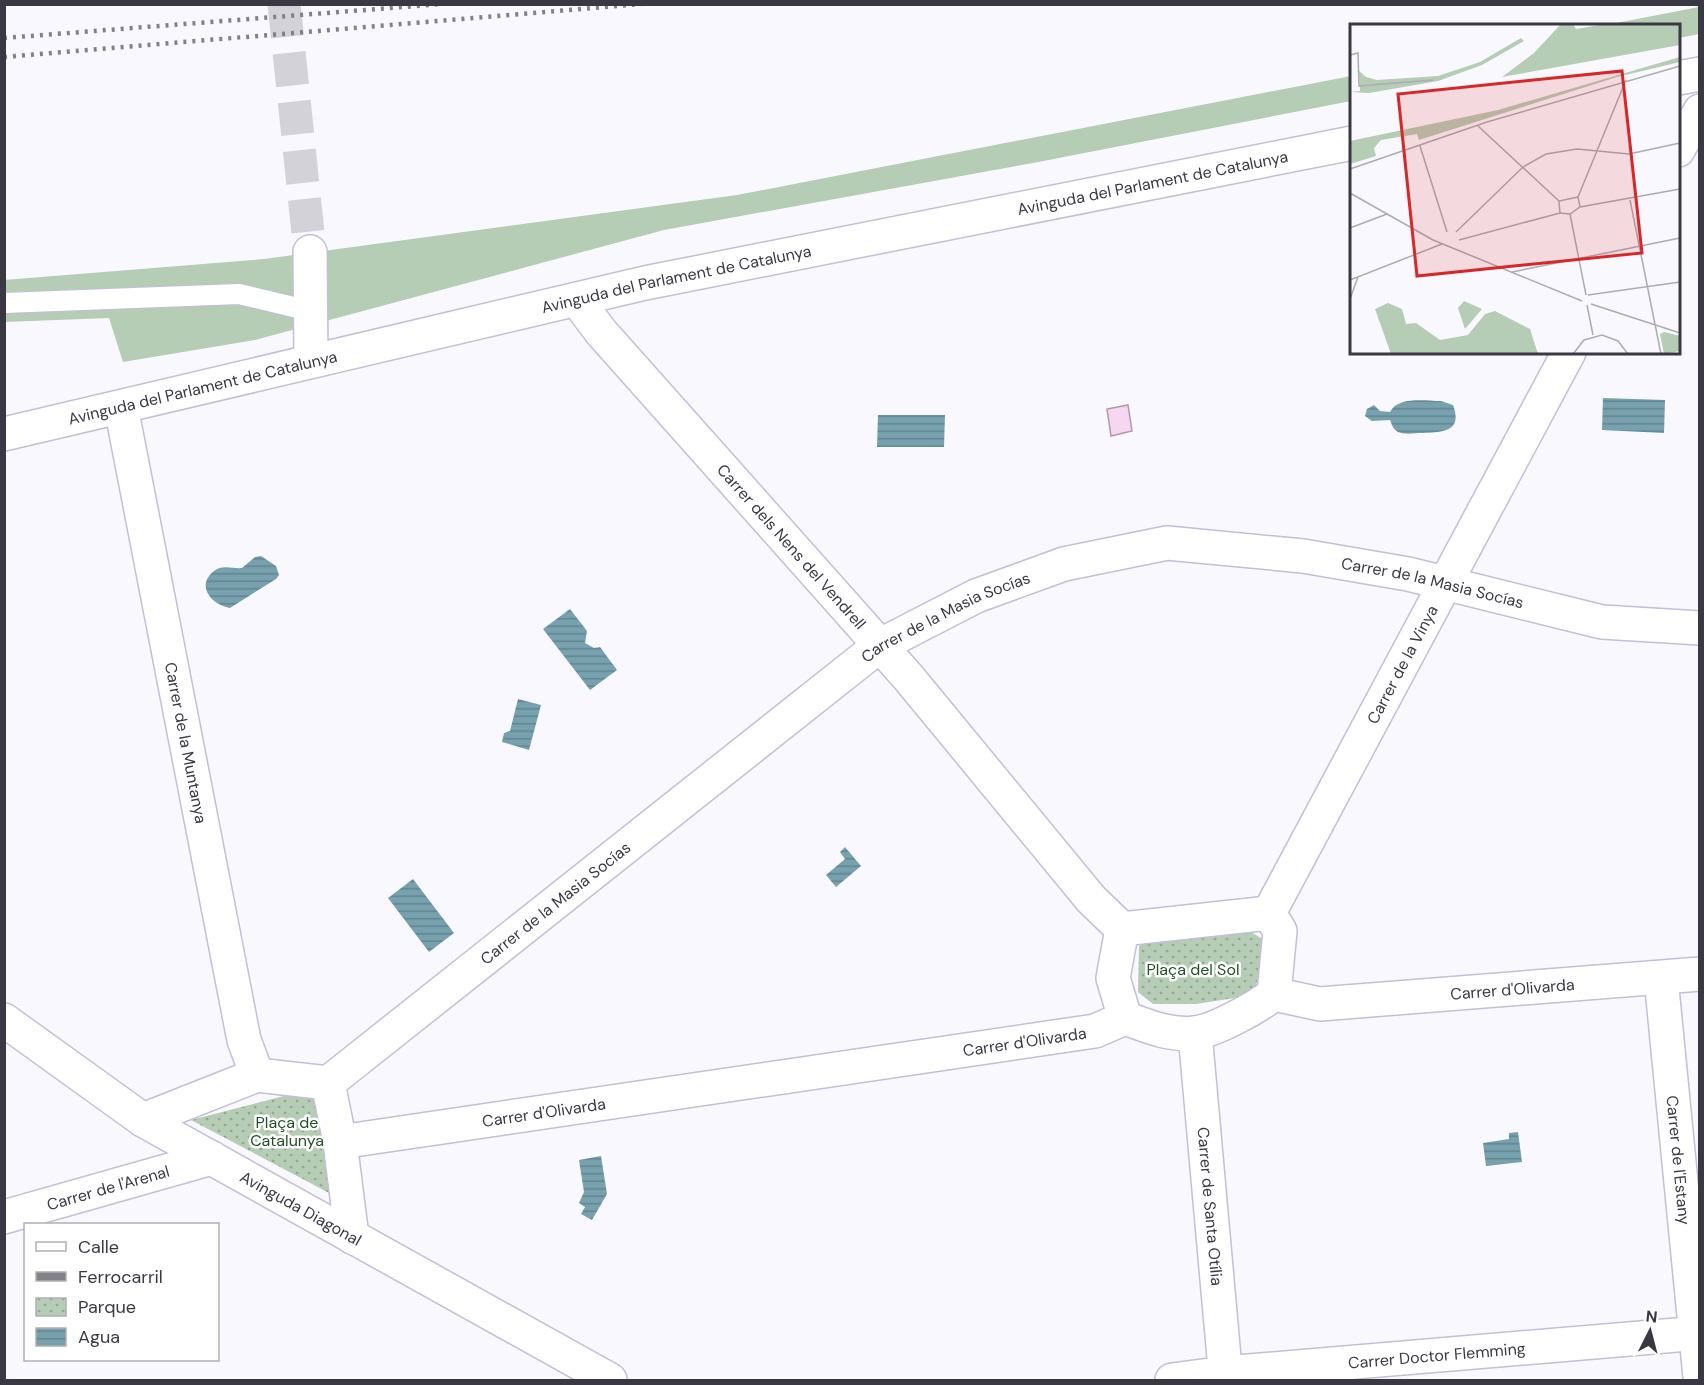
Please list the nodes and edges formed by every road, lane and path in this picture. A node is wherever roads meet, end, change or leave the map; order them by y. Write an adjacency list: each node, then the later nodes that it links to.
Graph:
1 (1700, 74): 2 (street)
2 (1680, 78)
3 (1700, 111): 5 (street)
4 (1350, 143): 7 (street, Avinguda del Parlament de Catalunya)
5 (1680, 146)
6 (310, 252): 9 (street)
7 (577, 300): 11 (street, Avinguda del Parlament de Catalunya); 16 (street, Carrer dels Nens del Vendrell)
8 (4, 303): 9 (lane)
9 (310, 311): 11 (street)
10 (1568, 354): 14 (street, Carrer de la Vinya)
11 (311, 361): 12 (street, Avinguda del Parlament de Catalunya)
12 (122, 407): 13 (street, Avinguda del Parlament de Catalunya); 25 (street, Carrer de la Muntanya)
13 (4, 434)
14 (1446, 582): 15 (street, Carrer de la Masia Socías); 16 (street, Carrer de la Masia Socías); 17 (street, Carrer de la Vinya)
15 (1700, 628)
16 (879, 646): 18 (street, Carrer dels Nens del Vendrell); 26 (street, Carrer de la Masia Socías)
17 (1269, 914): 18 (street); 21 (street)
18 (1122, 929): 22 (street)
19 (1700, 974): 20 (street, Carrer d'Olivarda)
20 (1661, 978): 21 (street, Carrer d'Olivarda); 32 (street, Carrer de l'Estany)
21 (1274, 994): 24 (street)
22 (1125, 1018): 24 (street); 28 (street, Carrer d'Olivarda)
23 (4, 1020): 27 (street, Avinguda Diagonal)
24 (1195, 1033): 33 (street, Carrer de Santa Otília)
25 (257, 1075): 26 (street); 27 (street)
26 (328, 1083): 28 (street)
27 (143, 1120): 29 (street, Avinguda Diagonal)
28 (340, 1142): 31 (street)
29 (212, 1158): 30 (street, Carrer de l'Arenal); 31 (street, Avinguda Diagonal)
30 (4, 1216)
31 (352, 1237): 35 (street, Avinguda Diagonal)
32 (1696, 1333): 33 (street, Carrer Doctor Flemming); 34 (street, Carrer de l'Estany)
33 (1226, 1377): 36 (street, Carrer Doctor Flemming)
34 (1700, 1377)
35 (610, 1380)
36 (1172, 1380)

